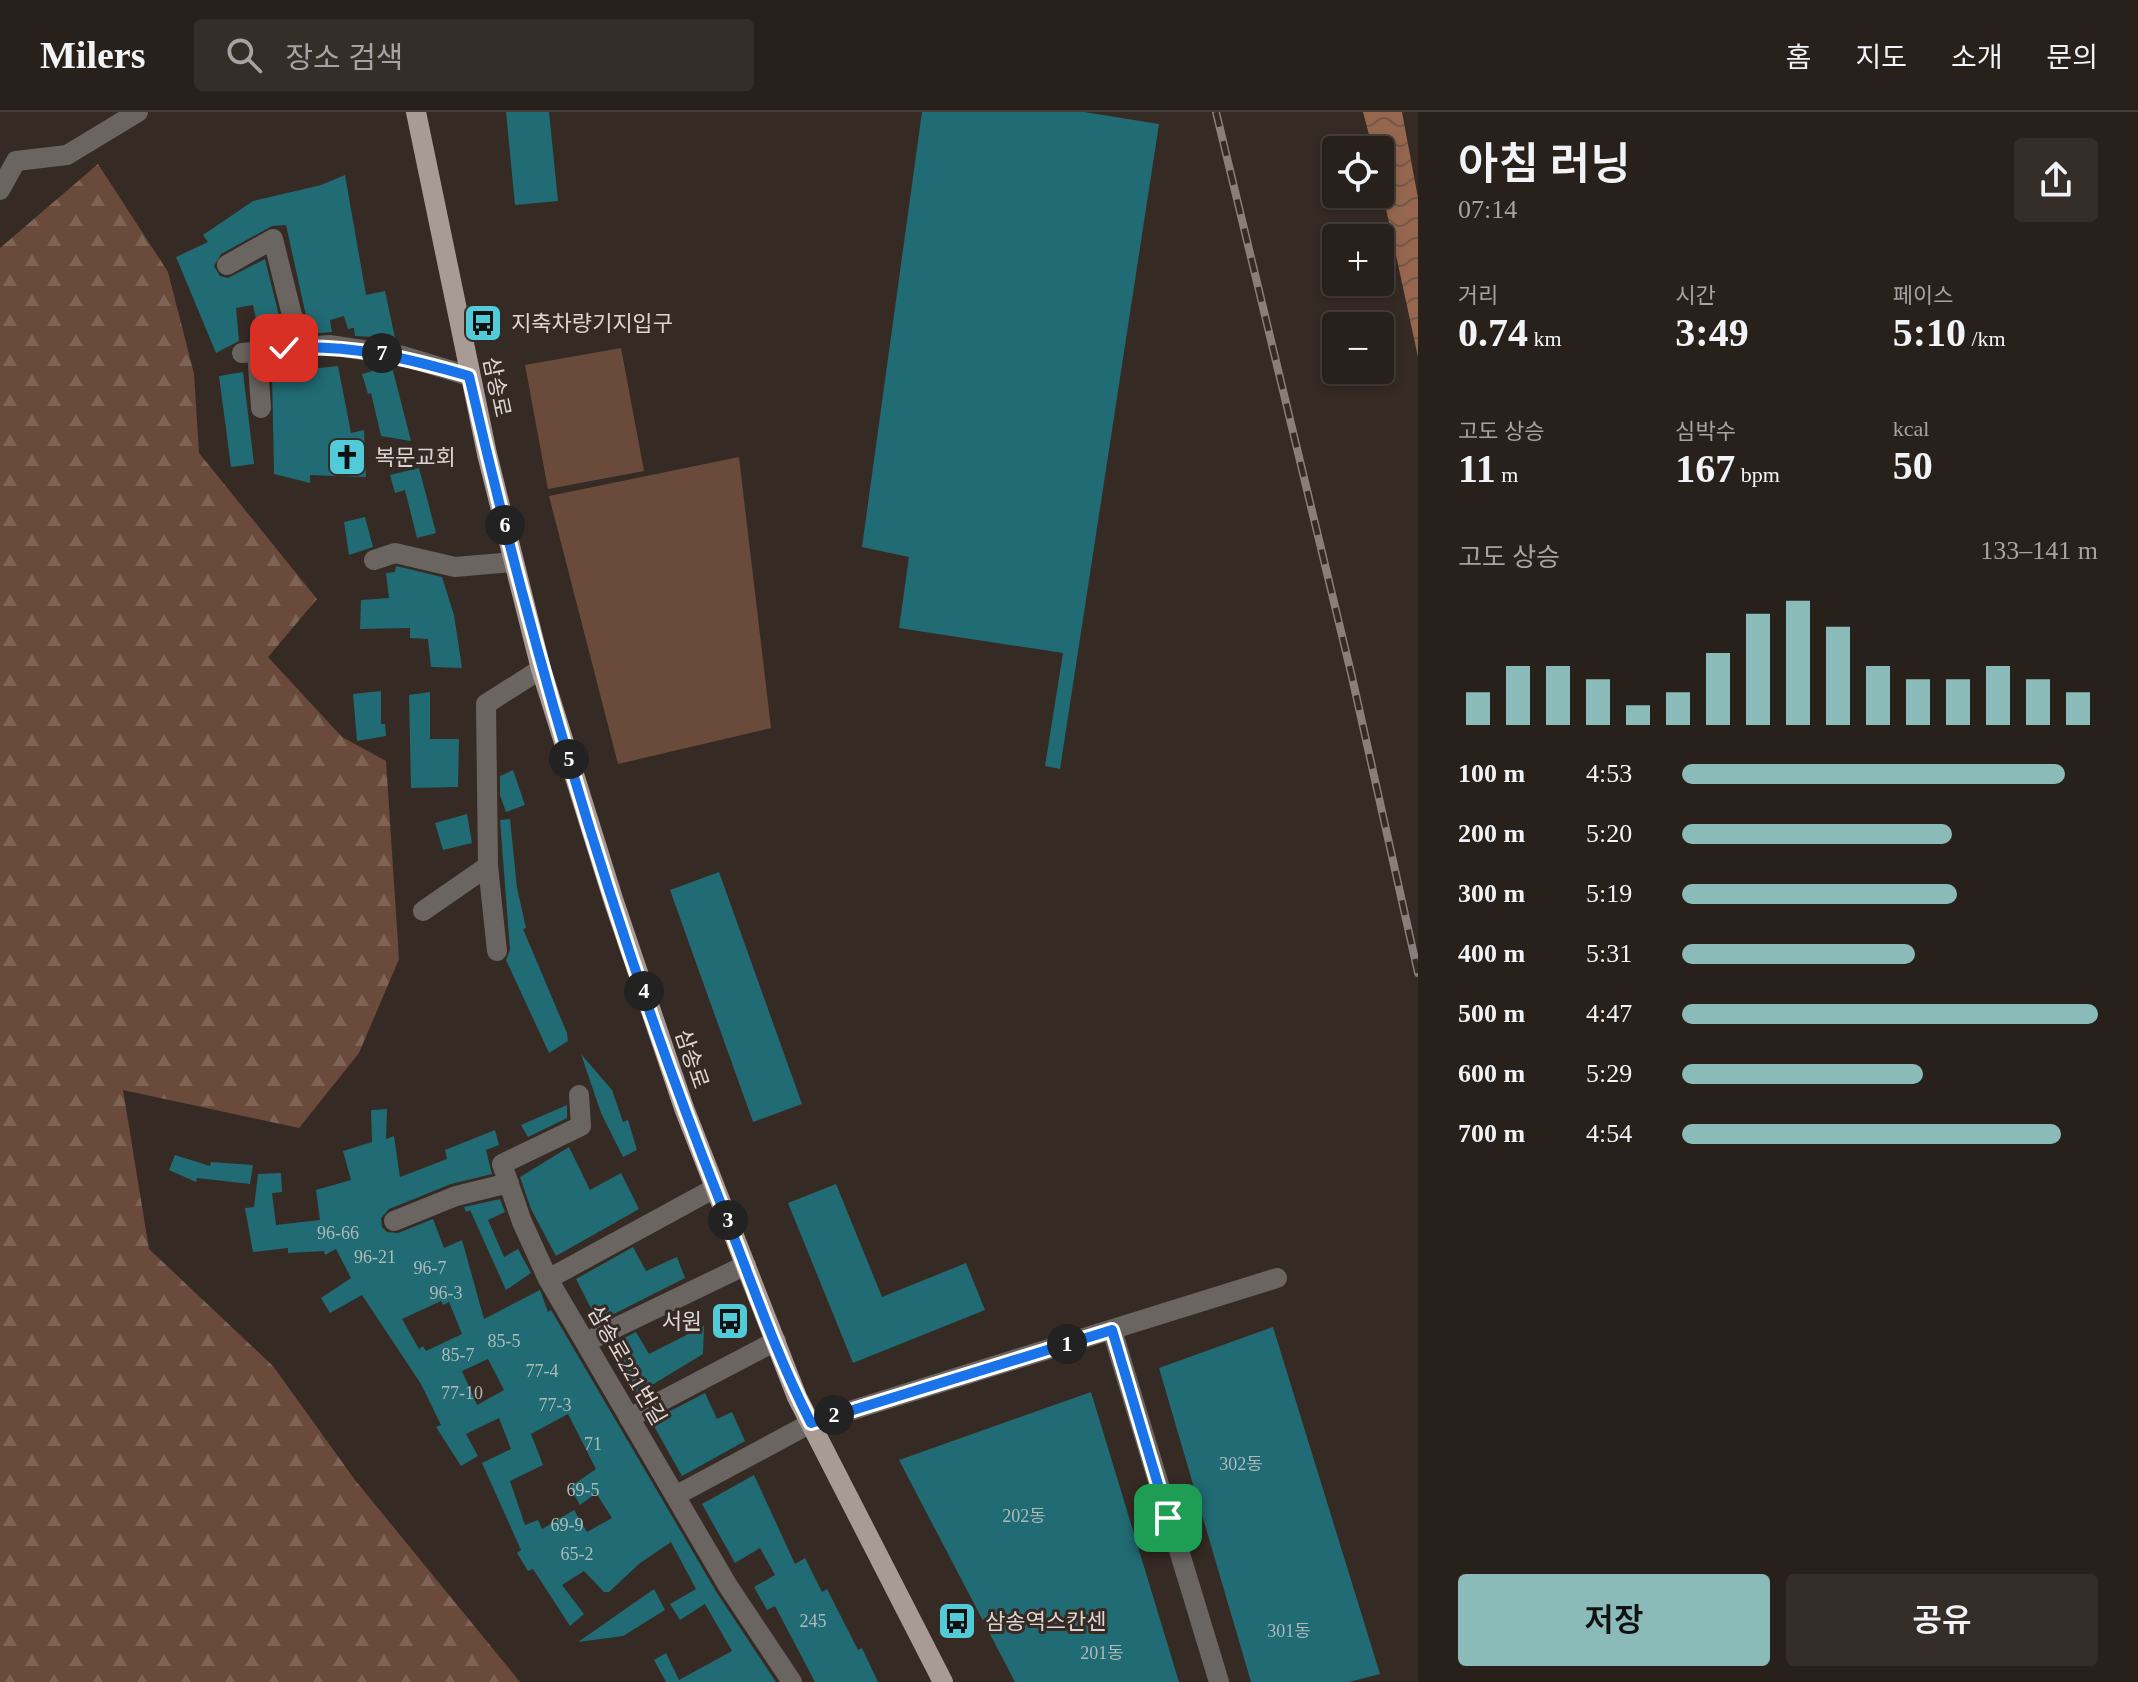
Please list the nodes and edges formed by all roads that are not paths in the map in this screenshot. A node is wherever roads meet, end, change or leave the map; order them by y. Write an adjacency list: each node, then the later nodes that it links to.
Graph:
1 (138, 112): 3 (street)
2 (416, 112): 6 (main road, 삼송로)
3 (0, 190)
4 (227, 265): 5 (street)
5 (300, 347): 6 (street); 7 (street)
6 (469, 376): 9 (main road, 삼송로)
7 (261, 408)
8 (374, 560): 9 (street)
9 (514, 562): 10 (main road, 삼송로)
10 (541, 669): 11 (street); 16 (main road, 삼송로)
11 (488, 866): 12 (street); 13 (street)
12 (423, 911)
13 (497, 951)
14 (579, 1095): 15 (street)
15 (509, 1183): 17 (street); 20 (street, 삼송로221번길)
16 (715, 1188): 18 (main road, 삼송로); 20 (street)
17 (394, 1221)
18 (746, 1265): 22 (main road, 삼송로); 23 (street)
19 (1277, 1278): 21 (street)
20 (548, 1279): 23 (street, 삼송로221번길)
21 (1112, 1330): 25 (street); 29 (street)
22 (776, 1341): 24 (street); 25 (main road, 삼송로)
23 (586, 1342): 24 (street, 삼송로221번길)
24 (629, 1418): 26 (street, 삼송로221번길)
25 (811, 1423): 26 (street); 28 (main road, 삼송로)
26 (675, 1496): 27 (street, 삼송로221번길)
27 (792, 1682)
28 (943, 1682)
29 (1219, 1682)

